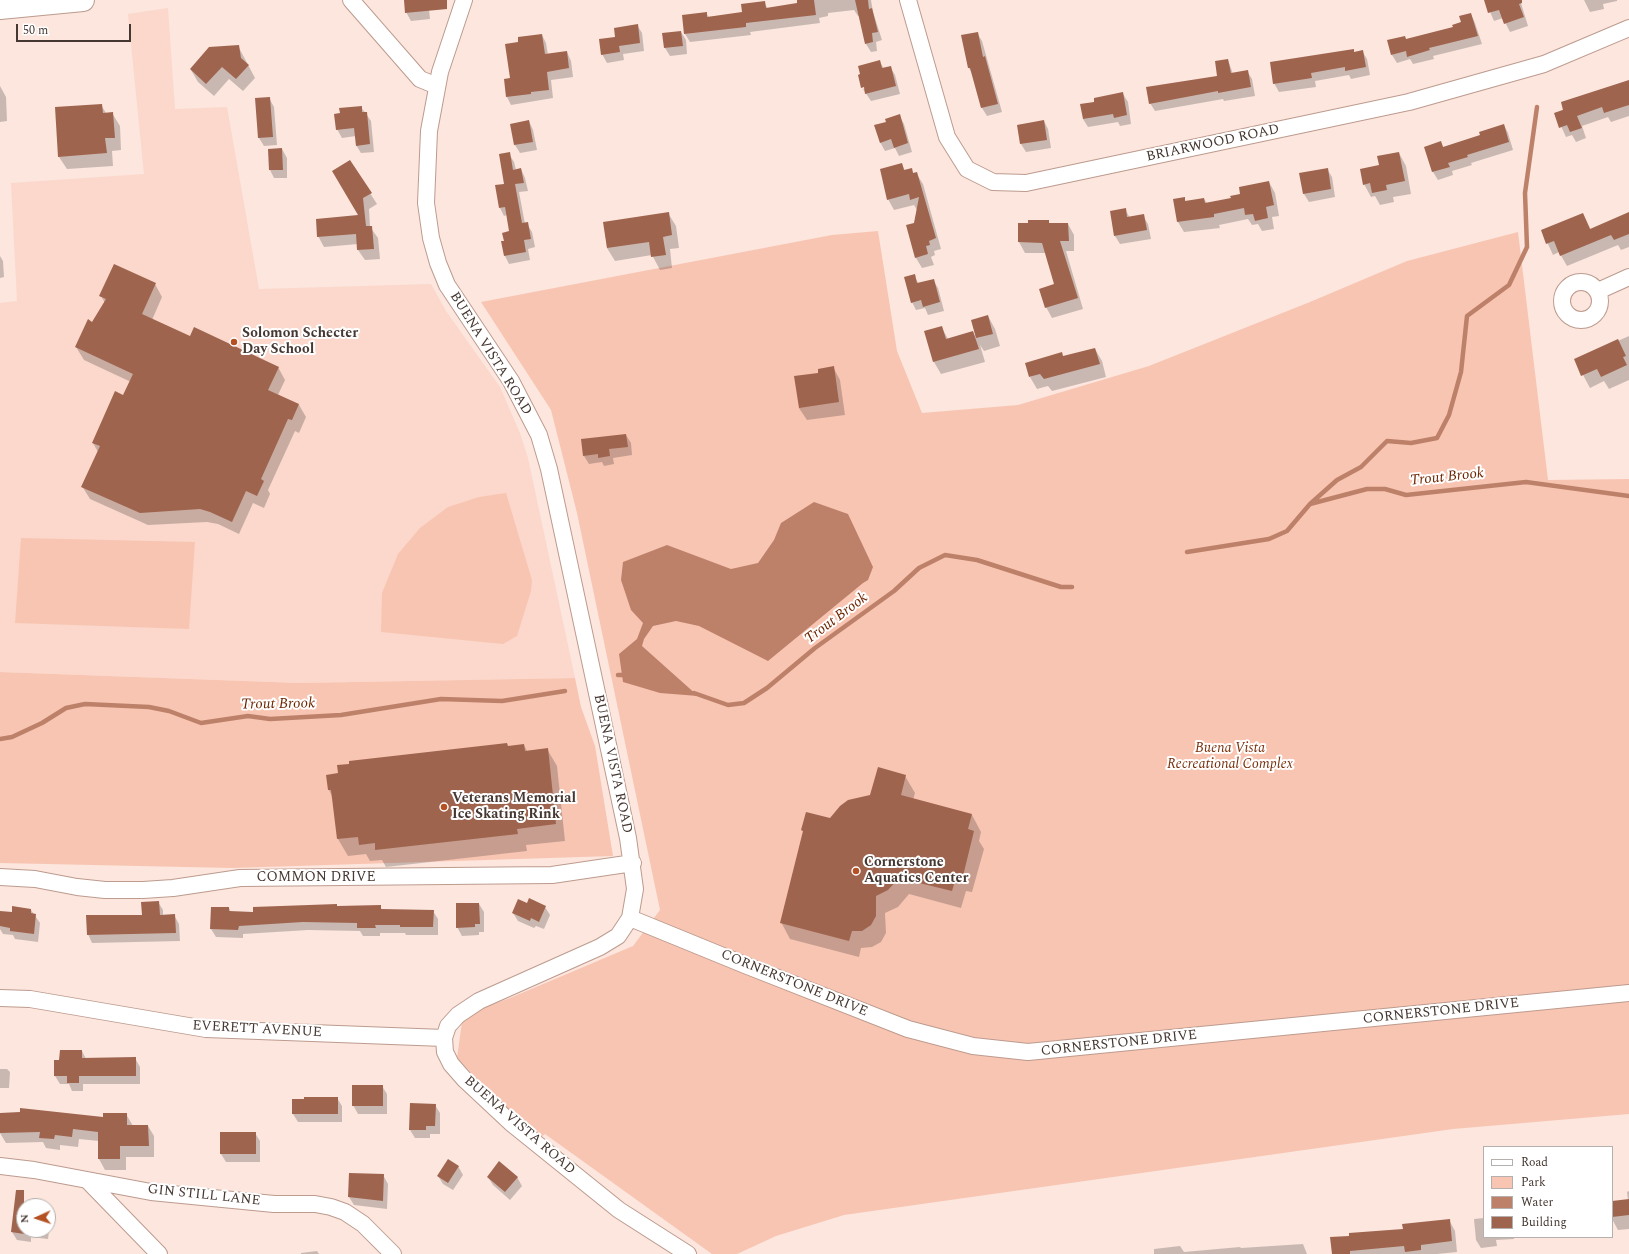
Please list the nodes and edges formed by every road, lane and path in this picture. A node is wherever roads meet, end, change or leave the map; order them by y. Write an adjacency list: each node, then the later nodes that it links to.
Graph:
1 (83, 0): 5 (main road)
2 (351, 0): 7 (street)
3 (464, 0): 7 (street, BUENA VISTA ROAD)
4 (908, 0): 6 (street, BRIARWOOD ROAD)
5 (0, 8)
6 (1629, 28)
7 (437, 86): 10 (street, BUENA VISTA ROAD)
8 (1629, 278): 9 (street)
9 (1598, 291)
10 (633, 863): 11 (street, COMMON DRIVE); 12 (street, BUENA VISTA ROAD)
11 (0, 877)
12 (630, 918): 13 (street, CORNERSTONE DRIVE); 15 (street, BUENA VISTA ROAD)
13 (1629, 993)
14 (0, 998): 15 (street, EVERETT AVENUE)
15 (444, 1038): 20 (street, BUENA VISTA ROAD)
16 (0, 1166): 17 (street, GIN STILL LANE)
17 (88, 1181): 18 (street); 19 (street, GIN STILL LANE)
18 (159, 1254)
19 (393, 1254)
20 (688, 1254)

